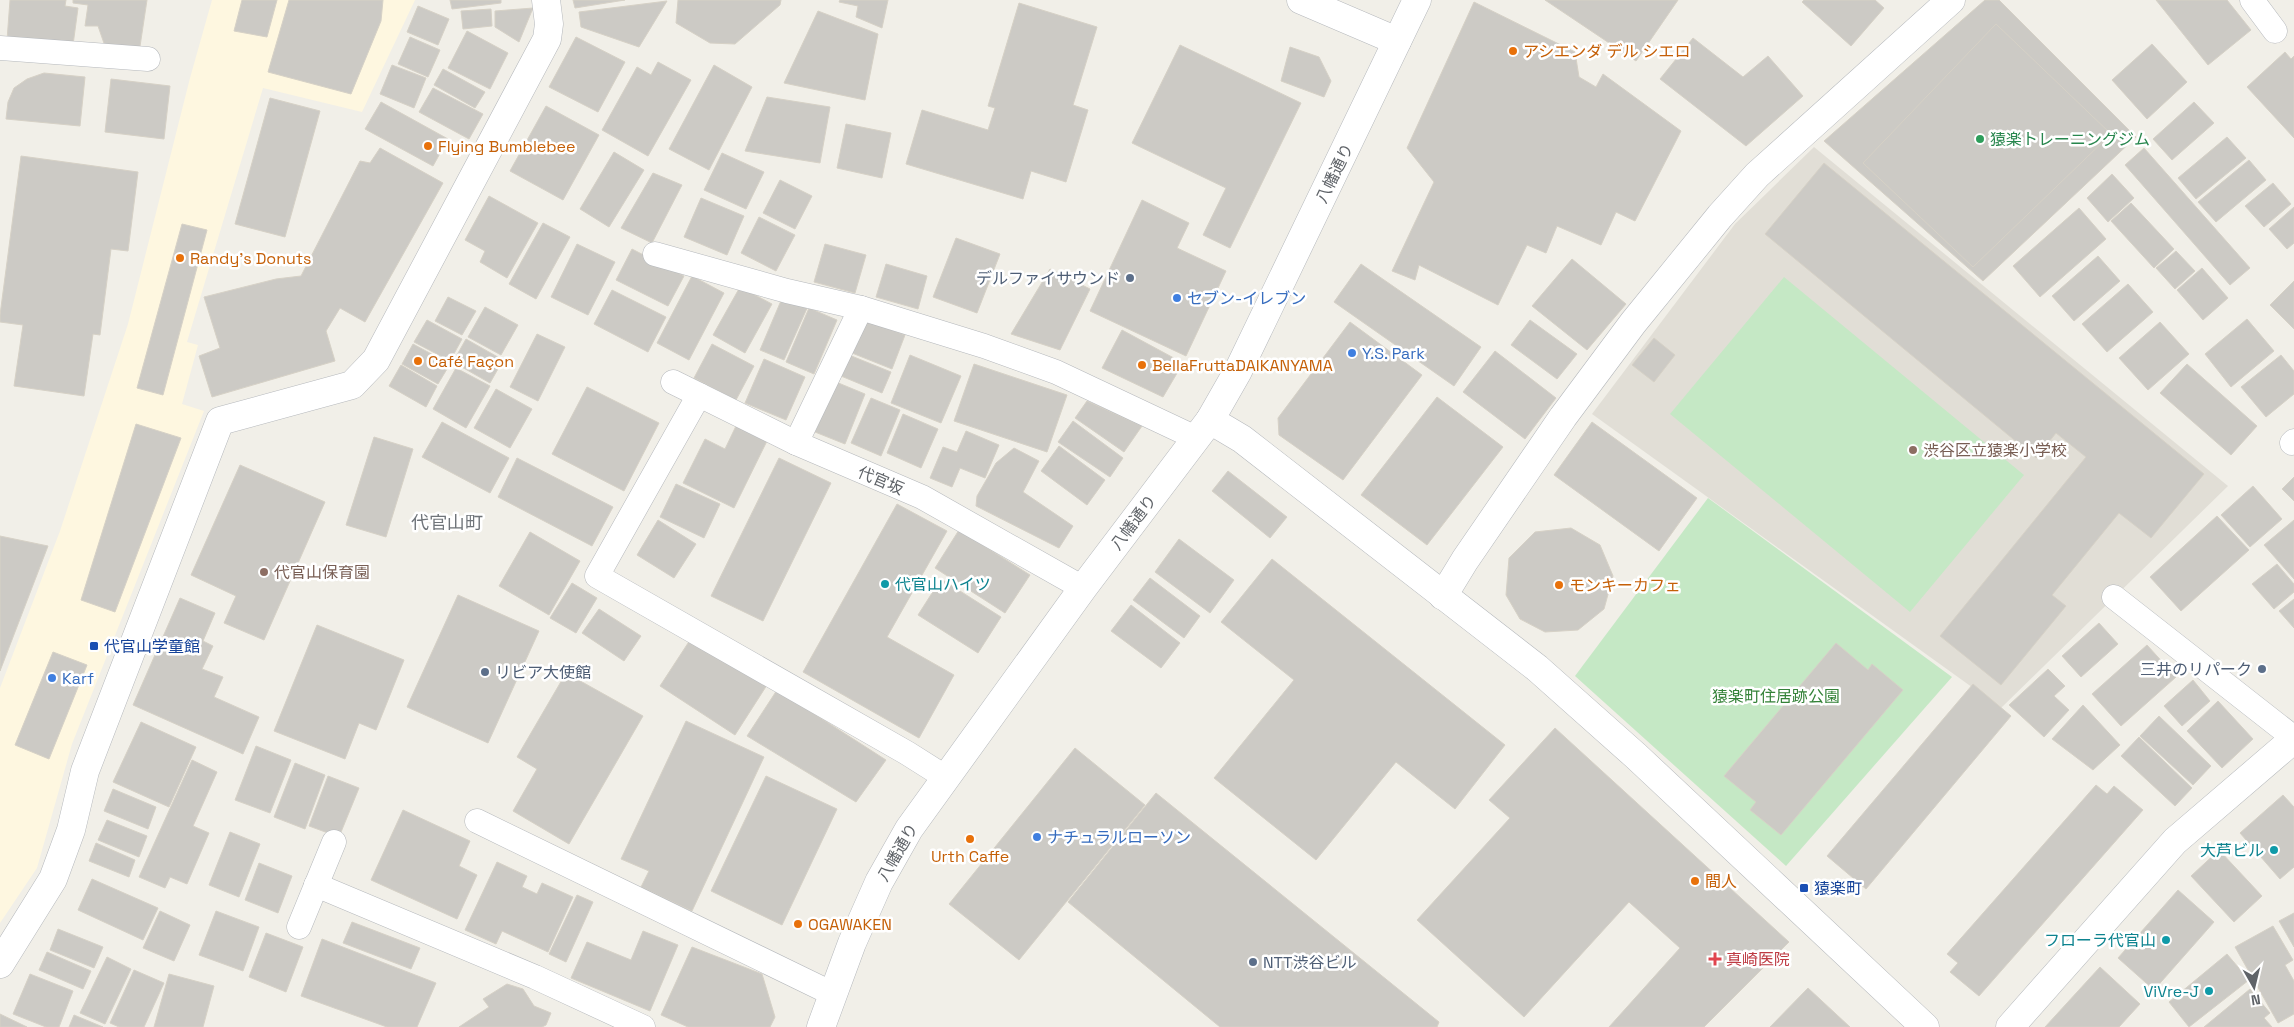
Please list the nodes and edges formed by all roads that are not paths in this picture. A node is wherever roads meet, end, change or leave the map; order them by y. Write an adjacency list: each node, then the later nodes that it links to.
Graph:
1 (546, 0): 25 (street)
2 (1301, 0): 7 (street)
3 (1417, 0): 7 (street, 八幡通り)
4 (1951, 0): 17 (street)
5 (2252, 0): 6 (lane)
6 (2275, 30)
7 (1397, 41): 14 (street, 八幡通り)
8 (0, 48): 9 (lane)
9 (148, 59)
10 (655, 254): 11 (lane)
11 (861, 308): 14 (lane); 15 (lane)
12 (673, 382): 13 (lane, 代官坂)
13 (699, 395): 15 (lane, 代官坂); 20 (lane)
14 (1203, 429): 16 (street, 八幡通り); 17 (street)
15 (796, 443): 16 (lane, 代官坂)
16 (1083, 588): 20 (street, 八幡通り)
17 (1443, 596): 29 (street)
18 (2114, 597): 19 (lane)
19 (2294, 738): 30 (street)
20 (945, 777): 26 (street, 八幡通り)
21 (477, 820): 26 (lane)
22 (334, 842): 23 (lane)
23 (316, 885): 24 (lane); 27 (lane)
24 (299, 927)
25 (0, 964)
26 (833, 994): 28 (street, 八幡通り)
27 (643, 1027)
28 (821, 1027)
29 (1926, 1027)
30 (2010, 1027)

